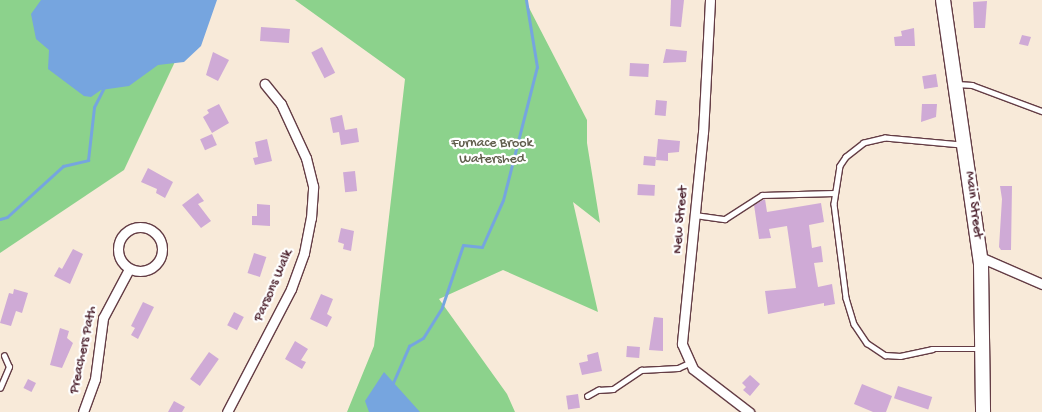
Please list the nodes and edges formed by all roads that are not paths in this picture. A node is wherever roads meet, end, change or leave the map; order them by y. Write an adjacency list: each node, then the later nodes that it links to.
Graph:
1 (710, 0): 8 (street, New Street)
2 (943, 0): 4 (main road, Main Street)
3 (265, 84): 18 (street, Parsons Walk)
4 (955, 84): 5 (lane); 6 (main road, Main Street)
5 (1042, 111)
6 (965, 146): 7 (lane); 9 (main road, Main Street)
7 (834, 193): 8 (lane); 12 (lane)
8 (695, 215): 14 (street, New Street)
9 (980, 257): 11 (street); 12 (main road, Main Street)
10 (129, 269): 10 (street); 17 (street, Preachers Path)
11 (1042, 284)
12 (983, 349): 20 (main road, Main Street)
13 (4, 356): 15 (lane)
14 (689, 363): 16 (lane); 19 (street)
15 (0, 388)
16 (587, 396)
17 (83, 412)
18 (227, 412)
19 (749, 412)
20 (983, 412)

